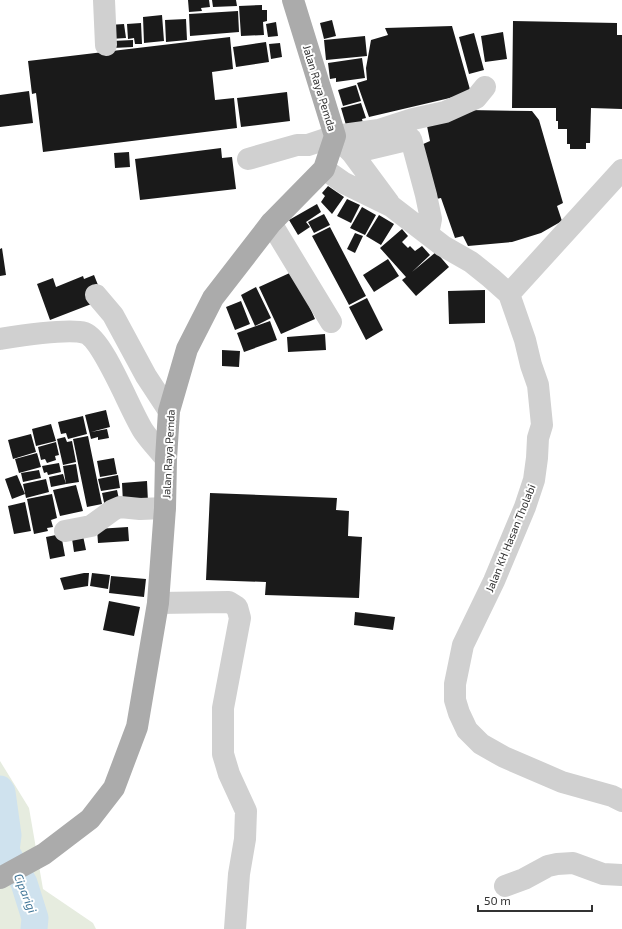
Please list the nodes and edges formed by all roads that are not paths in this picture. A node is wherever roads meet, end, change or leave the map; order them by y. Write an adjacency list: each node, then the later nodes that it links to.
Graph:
1 (104, 0): 3 (street)
2 (292, 0): 5 (main road, Jalan Raya Pemda)
3 (106, 46)
4 (485, 87): 5 (street)
5 (335, 136): 6 (street); 7 (street); 8 (main road, Jalan Raya Pemda)
6 (352, 154): 10 (street); 12 (street)
7 (248, 159)
8 (324, 169): 10 (street); 11 (main road, Jalan Raya Pemda)
9 (622, 170): 14 (street)
10 (391, 206): 12 (street)
11 (271, 223): 15 (street); 17 (main road, Jalan Raya Pemda)
12 (428, 234): 14 (street)
13 (96, 294): 17 (street)
14 (509, 294): 22 (street, Jalan KH Hasan Tholabi)
15 (331, 322)
16 (0, 339): 18 (street)
17 (169, 412): 18 (main road, Jalan Raya Pemda)
18 (166, 459): 19 (main road, Jalan Raya Pemda)
19 (165, 508): 20 (street); 21 (main road, Jalan Raya Pemda)
20 (65, 531)
21 (158, 603): 24 (main road, Jalan Raya Pemda); 26 (street)
22 (622, 801)
23 (622, 875): 25 (street)
24 (0, 878)
25 (505, 886)
26 (235, 929)

